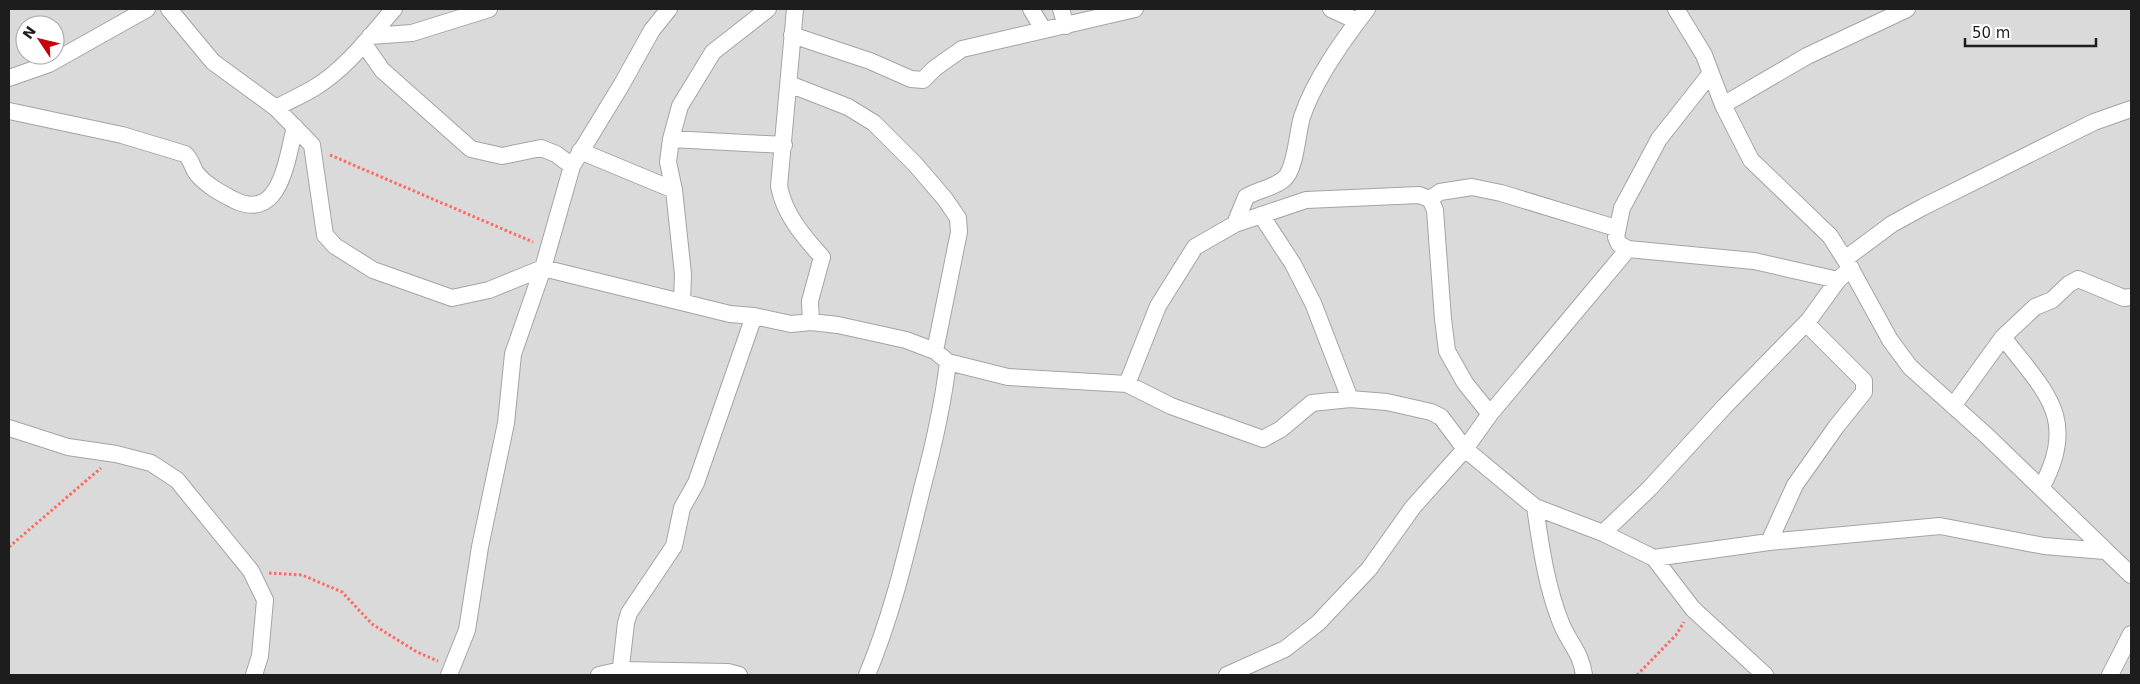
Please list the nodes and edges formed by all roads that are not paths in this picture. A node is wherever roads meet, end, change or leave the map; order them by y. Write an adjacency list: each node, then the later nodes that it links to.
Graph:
1 (147, 9): 21 (street)
2 (169, 9): 24 (street)
3 (394, 9): 19 (street)
4 (489, 9): 19 (street)
5 (670, 9): 30 (street)
6 (767, 9): 28 (street)
7 (795, 9): 18 (street)
8 (1031, 9): 17 (street)
9 (1061, 9): 16 (street)
10 (1135, 9): 16 (street)
11 (1331, 9): 14 (street)
12 (1676, 9): 20 (street)
13 (1907, 9): 15 (street)
14 (1362, 15): 35 (street)
15 (1880, 15): 23 (street)
16 (1066, 26): 17 (street)
17 (1043, 29): 18 (street)
18 (792, 35): 22 (street)
19 (367, 40): 24 (street); 31 (street)
20 (1712, 73): 23 (street); 36 (street)
21 (9, 78)
22 (789, 84): 29 (street); 47 (street)
23 (1723, 105): 38 (street)
24 (276, 108): 27 (street)
25 (2131, 109): 38 (street)
26 (9, 111): 27 (street)
27 (295, 127): 39 (street)
28 (671, 139): 29 (street); 32 (street)
29 (784, 146): 44 (street)
30 (580, 151): 31 (street); 32 (street)
31 (572, 166): 39 (street)
32 (674, 190): 42 (street)
33 (1430, 199): 34 (street); 36 (street); 52 (street)
34 (1262, 215): 35 (street); 50 (street)
35 (1235, 224): 49 (street)
36 (1616, 228): 37 (street)
37 (1628, 249): 40 (street); 52 (street)
38 (1848, 264): 40 (street); 51 (street)
39 (543, 268): 42 (street); 63 (street)
40 (1838, 280): 45 (street)
41 (2131, 297): 46 (street)
42 (682, 302): 43 (street)
43 (754, 316): 44 (street); 64 (street)
44 (810, 322): 47 (street)
45 (1806, 323): 57 (street); 58 (street)
46 (2003, 337): 51 (street); 55 (street)
47 (935, 351): 48 (street)
48 (948, 362): 49 (street); 68 (street)
49 (1127, 384): 50 (street)
50 (1350, 399): 54 (street)
51 (1953, 406): 55 (street)
52 (1490, 414): 54 (street)
53 (9, 428): 65 (street)
54 (1465, 449): 56 (street); 69 (street)
55 (2041, 488): 59 (street)
56 (1535, 507): 57 (street); 70 (street)
57 (1603, 533): 60 (street)
58 (1769, 542): 59 (street); 60 (street)
59 (2105, 551): 61 (street)
60 (1654, 558): 71 (street)
61 (2131, 575)
62 (2131, 634): 72 (street)
63 (451, 671)
64 (621, 672): 66 (street); 67 (street)
65 (254, 675)
66 (599, 675)
67 (739, 675)
68 (868, 675)
69 (1227, 675)
70 (1584, 675)
71 (1765, 675)
72 (2110, 675)

